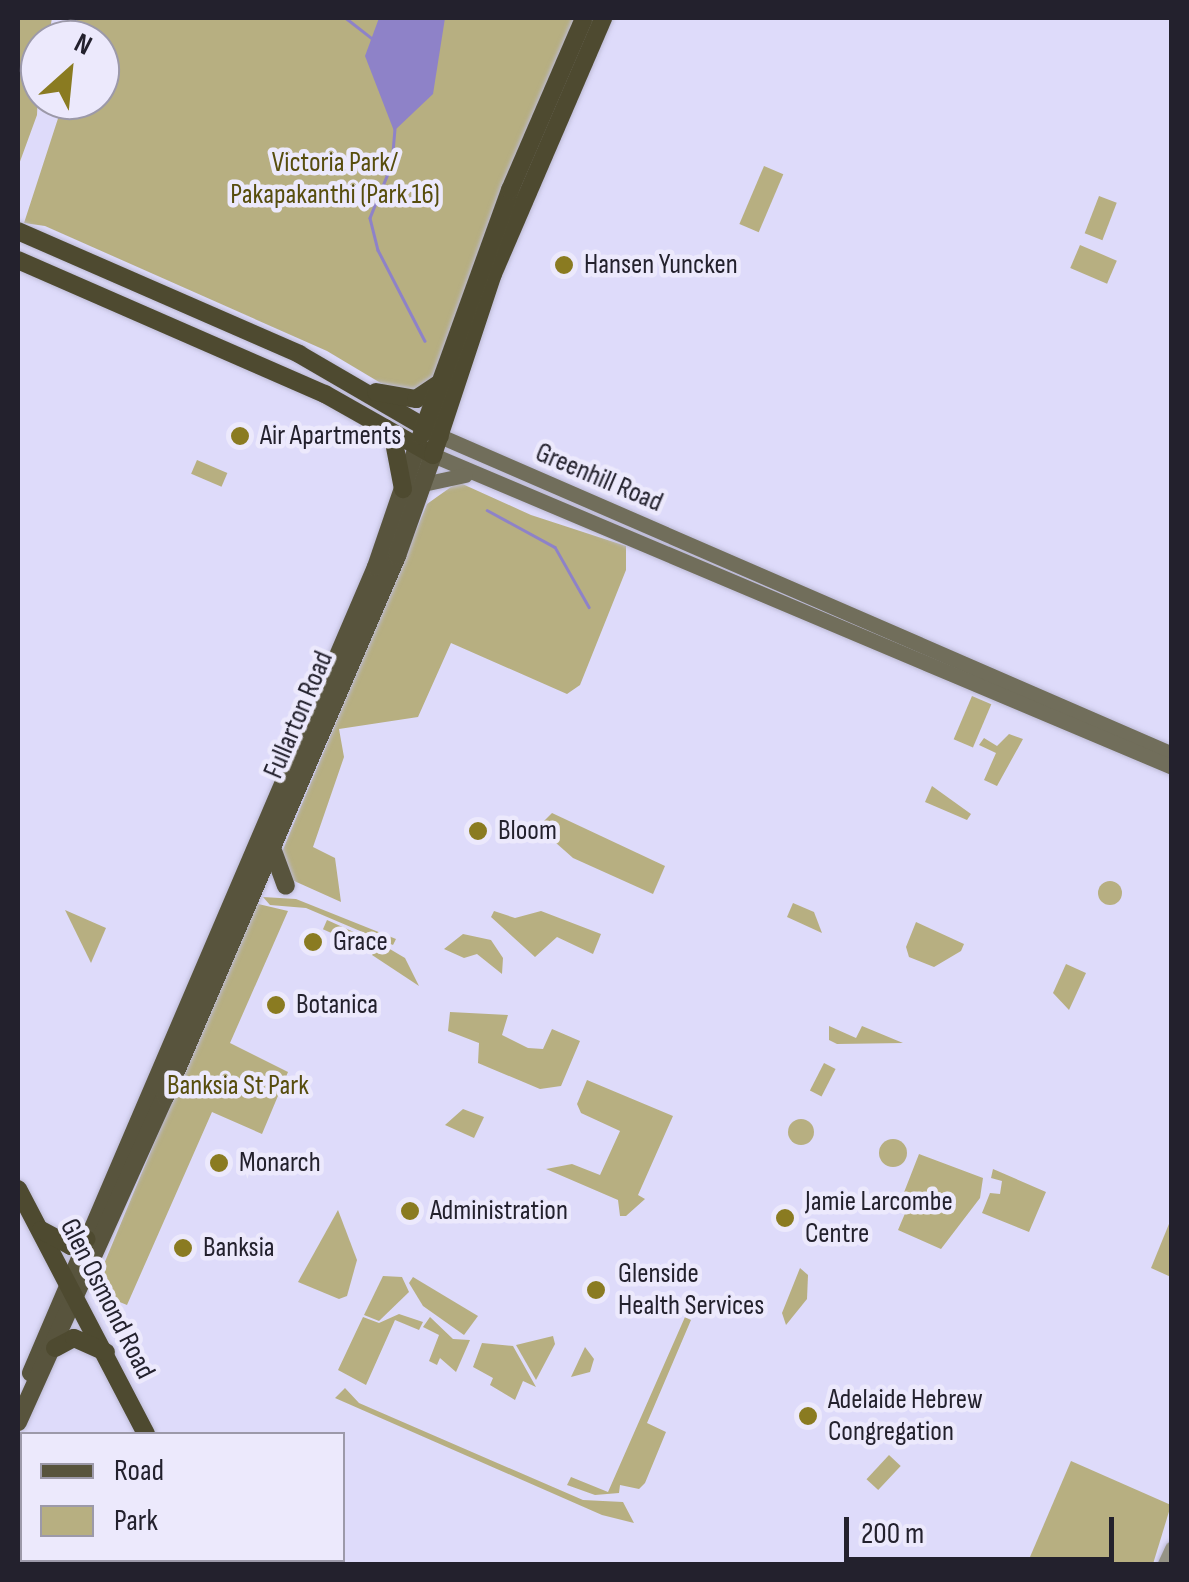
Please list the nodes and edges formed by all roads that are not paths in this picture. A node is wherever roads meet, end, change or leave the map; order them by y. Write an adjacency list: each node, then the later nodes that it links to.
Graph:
1 (584, 18): 5 (highway, Fullarton Road)
2 (603, 18): 8 (highway, Fullarton Road)
3 (18, 231): 6 (highway, Greenhill Road)
4 (18, 260): 7 (highway, Greenhill Road)
5 (439, 384): 6 (highway); 8 (highway, Fullarton Road)
6 (360, 388): 8 (highway, Greenhill Road)
7 (384, 428): 9 (highway, Greenhill Road); 12 (highway)
8 (432, 432): 9 (highway, Fullarton Road); 13 (main road, Greenhill Road)
9 (425, 451): 10 (main road, Greenhill Road); 11 (main road, Fullarton Road); 12 (main road, Fullarton Road)
10 (470, 476): 11 (main road); 14 (main road, Greenhill Road)
11 (424, 484): 15 (main road, Fullarton Road)
12 (403, 489): 19 (main road, Fullarton Road)
13 (1172, 754)
14 (1172, 767)
15 (272, 847): 16 (main road); 20 (main road, Fullarton Road)
16 (286, 886)
17 (18, 1189): 18 (highway, Glen Osmond Road)
18 (40, 1230): 19 (highway); 20 (highway, Glen Osmond Road)
19 (88, 1239): 20 (main road, Fullarton Road)
20 (72, 1292): 21 (main road, Fullarton Road); 22 (highway, Glen Osmond Road); 23 (main road, Fullarton Road)
21 (55, 1348): 22 (highway); 24 (main road, Fullarton Road)
22 (106, 1353): 25 (highway, Glen Osmond Road)
23 (18, 1406)
24 (18, 1422)
25 (145, 1432)
26 (1172, 1549): 27 (street)
27 (1165, 1564)

